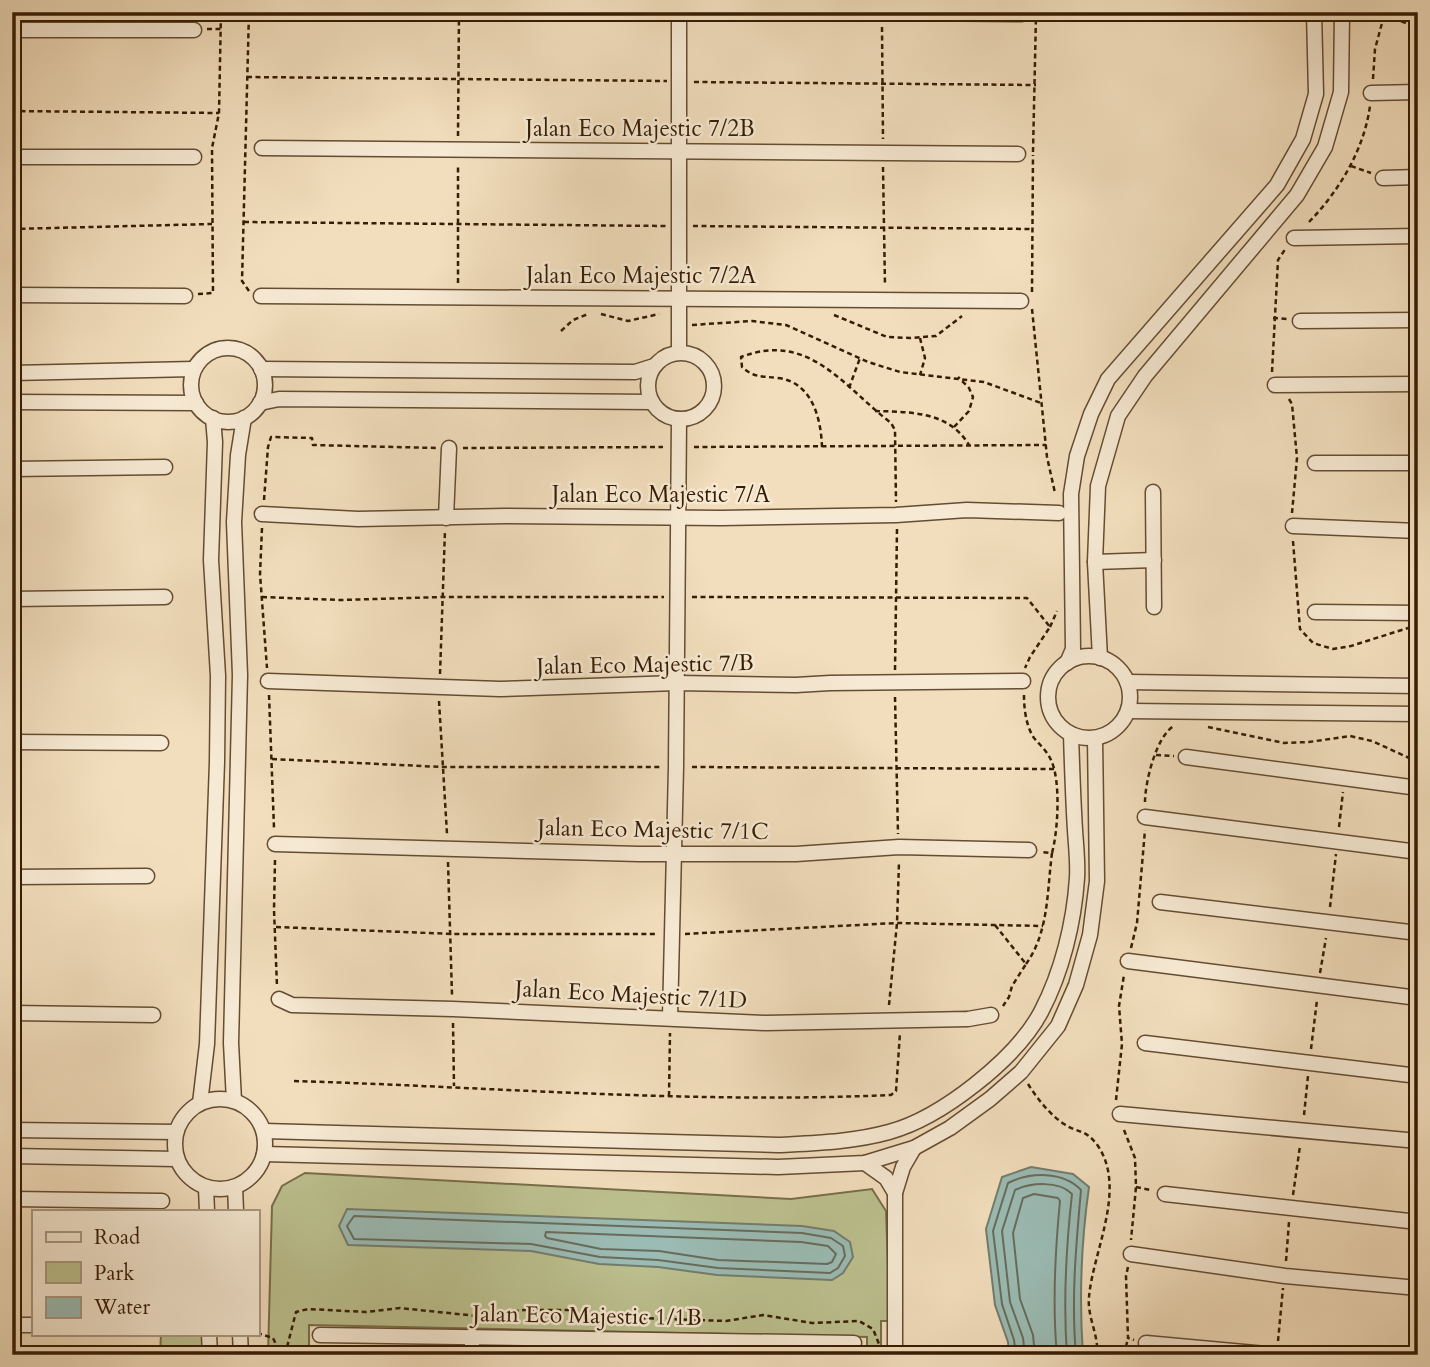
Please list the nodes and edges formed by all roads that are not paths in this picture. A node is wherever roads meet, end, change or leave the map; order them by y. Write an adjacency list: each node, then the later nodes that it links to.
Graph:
1 (679, 12): 11 (street)
2 (791, 12): 5 (street)
3 (1314, 12): 60 (street)
4 (1342, 12): 53 (street)
5 (1029, 13)
6 (12, 30): 7 (street)
7 (194, 30)
8 (1418, 92): 9 (street)
9 (1371, 93)
10 (262, 148): 11 (street, Jalan Eco Majestic 7/2B)
11 (679, 151): 12 (street, Jalan Eco Majestic 7/2B); 23 (street)
12 (1018, 154)
13 (12, 157): 14 (street)
14 (194, 158)
15 (1418, 177): 16 (street)
16 (1383, 178)
17 (1418, 236): 18 (street)
18 (1294, 237)
19 (12, 295): 20 (street)
20 (185, 296)
21 (261, 296): 23 (street, Jalan Eco Majestic 7/2A)
22 (1021, 301): 23 (street, Jalan Eco Majestic 7/2A)
23 (679, 303): 26 (street)
24 (1418, 320): 25 (street)
25 (1300, 321)
26 (678, 352): 27 (street); 39 (street)
27 (654, 366): 29 (street); 34 (street)
28 (194, 369): 29 (street); 30 (street); 35 (street)
29 (261, 369): 36 (street)
30 (12, 373)
31 (1418, 384): 32 (street)
32 (1275, 385)
33 (12, 402): 35 (street)
34 (652, 402): 36 (street); 39 (street)
35 (196, 403): 37 (street)
36 (260, 403): 38 (street)
37 (214, 418): 38 (street); 93 (street)
38 (244, 418): 92 (street)
39 (679, 419): 49 (street)
40 (449, 448): 48 (street)
41 (1315, 463): 42 (street)
42 (1418, 463)
43 (165, 467): 44 (street)
44 (12, 469)
45 (1153, 492): 52 (street)
46 (1059, 513): 49 (street, Jalan Eco Majestic 7/A)
47 (262, 514): 48 (street, Jalan Eco Majestic 7/A)
48 (446, 518): 49 (street, Jalan Eco Majestic 7/A)
49 (678, 518): 64 (street)
50 (1293, 526): 51 (street)
51 (1418, 531)
52 (1154, 560): 53 (street); 56 (street)
53 (1095, 562): 59 (street)
54 (165, 597): 55 (street)
55 (12, 599)
56 (1154, 607)
57 (1315, 612): 58 (street)
58 (1418, 614)
59 (1100, 658): 60 (street); 63 (street)
60 (1067, 663): 68 (street)
61 (268, 681): 64 (street, Jalan Eco Majestic 7/B)
62 (1023, 681): 64 (street, Jalan Eco Majestic 7/B)
63 (1127, 682): 65 (street); 66 (street)
64 (677, 683): 78 (street)
65 (1418, 686)
66 (1128, 711): 67 (street); 69 (street)
67 (1418, 714)
68 (1071, 734): 69 (street); 96 (street)
69 (1094, 738): 99 (street)
70 (12, 742): 71 (street)
71 (161, 743)
72 (1186, 757): 73 (street)
73 (1418, 788)
74 (1145, 817): 77 (street)
75 (275, 844): 78 (street, Jalan Eco Majestic 7/1C)
76 (1029, 850): 78 (street, Jalan Eco Majestic 7/1C)
77 (1418, 852)
78 (673, 853): 89 (street)
79 (147, 876): 80 (street)
80 (12, 877)
81 (1160, 902): 82 (street)
82 (1418, 933)
83 (1128, 961): 84 (street)
84 (1418, 998)
85 (285, 1002): 89 (street, Jalan Eco Majestic 7/1D)
86 (12, 1013): 87 (street)
87 (153, 1015)
88 (991, 1015): 89 (street, Jalan Eco Majestic 7/1D)
89 (670, 1018)
90 (1145, 1043): 91 (street)
91 (1418, 1076)
92 (234, 1101): 93 (street); 96 (street)
93 (200, 1103): 97 (street)
94 (1120, 1114): 98 (street)
95 (12, 1130): 97 (street)
96 (264, 1131): 100 (street)
97 (176, 1132): 102 (street)
98 (1418, 1141)
99 (914, 1148): 103 (street); 106 (street)
100 (264, 1154): 103 (street); 104 (street)
101 (12, 1156): 102 (street)
102 (176, 1159): 105 (street)
103 (865, 1163): 106 (street)
104 (235, 1187): 105 (street); 111 (street)
105 (206, 1188): 110 (street)
106 (895, 1193): 126 (street)
107 (1165, 1194): 112 (street)
108 (12, 1199): 109 (street)
109 (162, 1201)
110 (207, 1210)
111 (236, 1210)
112 (1418, 1222)
113 (1131, 1254): 114 (street)
114 (1418, 1289)
115 (12, 1325): 116 (street)
116 (32, 1325)
117 (320, 1335): 120 (street, Jalan Eco Majestic 1/1B)
118 (209, 1336): 123 (street)
119 (240, 1336): 124 (street)
120 (472, 1336): 121 (street, Jalan Eco Majestic 1/1B); 125 (street)
121 (853, 1343)
122 (1146, 1343): 127 (street)
123 (210, 1355)
124 (241, 1355)
125 (472, 1355)
126 (895, 1355)
127 (1276, 1355)

